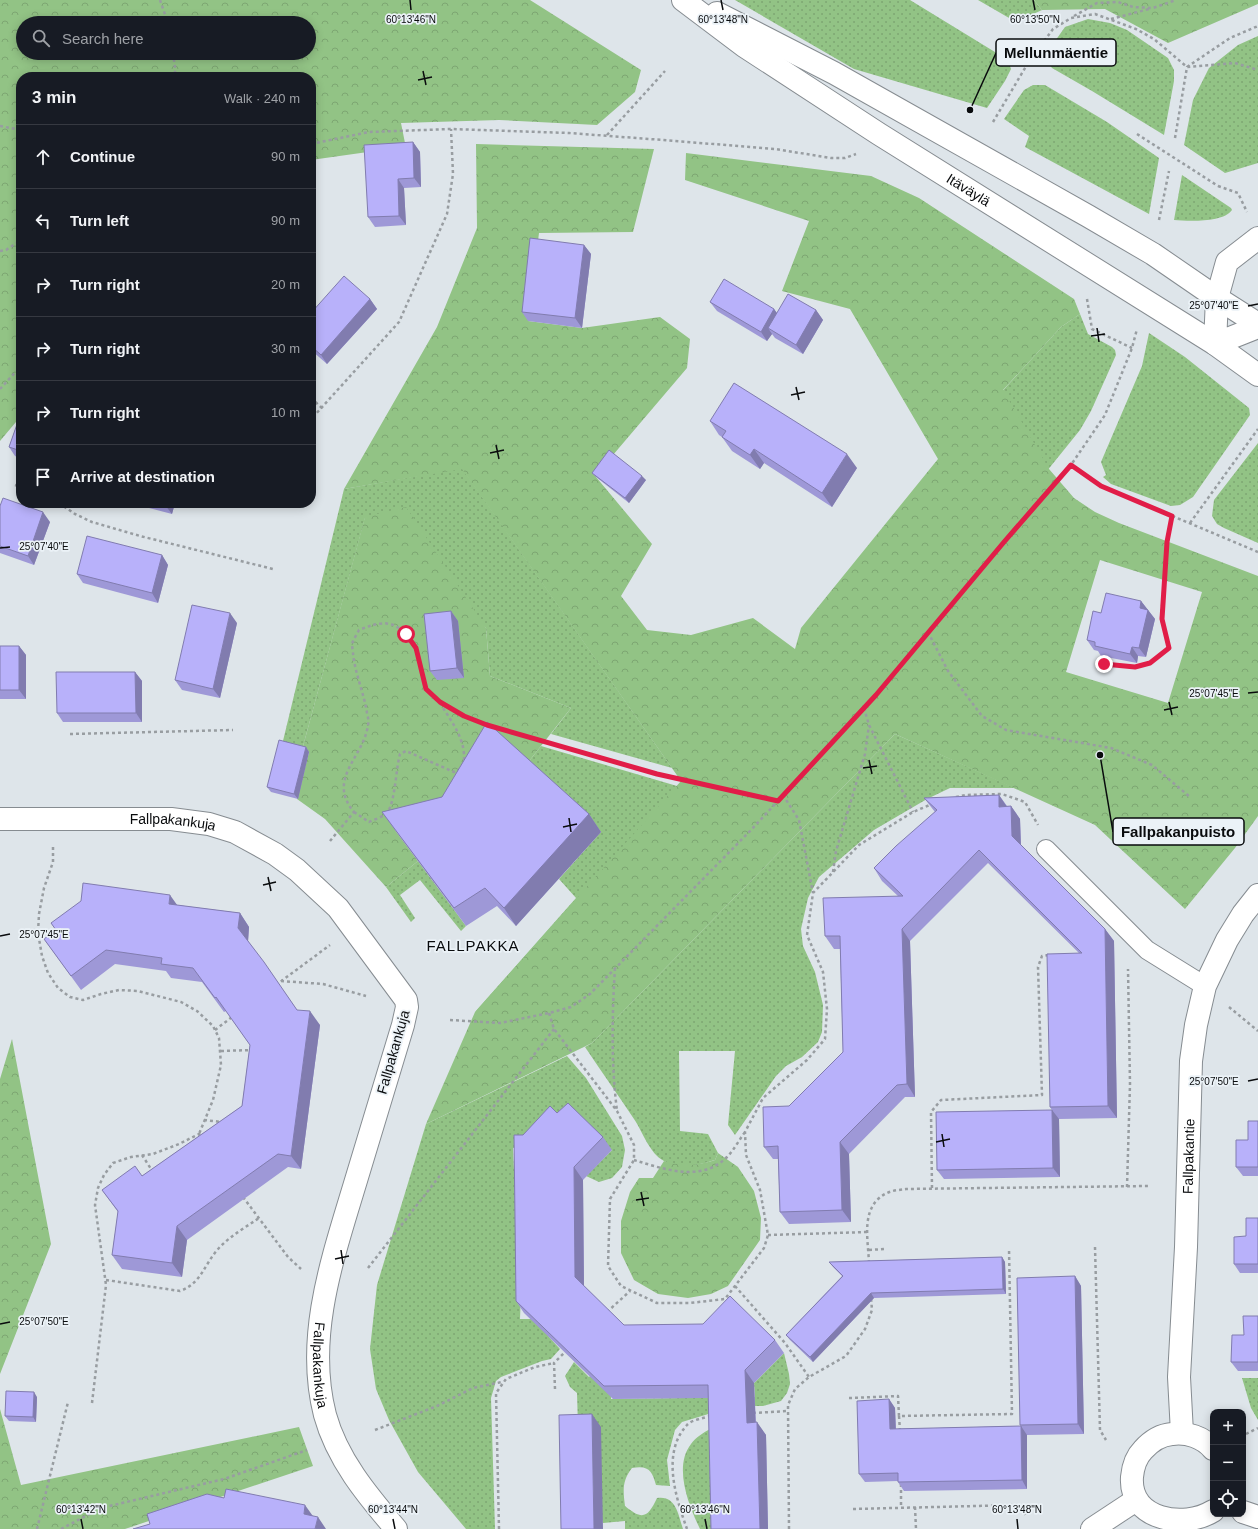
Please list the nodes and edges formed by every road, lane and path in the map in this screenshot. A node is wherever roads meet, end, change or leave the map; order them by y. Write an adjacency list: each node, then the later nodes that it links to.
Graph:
1 (160, 0): 6 (path)
2 (683, 0): 34 (street, Itäväylä)
3 (692, 0): 30 (street)
4 (1176, 0): 5 (path)
5 (1153, 8): 7 (path); 8 (path)
6 (166, 16)
7 (1072, 18): 8 (path); 15 (path)
8 (1110, 19): 11 (path)
9 (1258, 26): 11 (path)
10 (174, 60): 14 (path)
11 (1187, 67): 12 (path); 21 (path)
12 (1258, 70)
13 (665, 71): 20 (path)
14 (175, 72)
15 (993, 122)
16 (0, 126): 17 (path)
17 (16, 129)
18 (451, 129): 20 (path); 22 (path); 40 (path)
19 (1137, 134): 25 (path, bridge)
20 (606, 136): 23 (path)
21 (1175, 138)
22 (316, 143)
23 (862, 152)
24 (1169, 171): 26 (path)
25 (1238, 193)
26 (1159, 220)
27 (1258, 238): 30 (street)
28 (16, 243): 29 (path)
29 (0, 251)
30 (1217, 298): 33 (street); 34 (street)
31 (1088, 302): 35 (path)
32 (1138, 324): 35 (path)
33 (1258, 326): 34 (street)
34 (1215, 344): 37 (street, Itäväylä)
35 (1132, 348): 43 (path)
36 (16, 371): 38 (path)
37 (1258, 375)
38 (0, 389)
39 (316, 403): 40 (path)
40 (322, 408): 41 (path)
41 (316, 414)
42 (1258, 429): 46 (path)
43 (1071, 465): 45 (path); 49 (path)
44 (66, 508): 48 (path)
45 (1172, 516): 46 (path); 50 (path)
46 (1190, 524): 47 (path)
47 (1258, 552)
48 (273, 569)
49 (928, 632): 52 (path); 57 (path)
50 (1104, 664)
51 (440, 702): 59 (path); 61 (path); 61 (path)
52 (864, 707): 53 (path); 56 (path)
53 (870, 725): 62 (path); 67 (path)
54 (233, 730): 55 (path)
55 (70, 734)
56 (783, 796): 59 (path); 68 (path)
57 (1190, 797)
58 (954, 798): 66 (path)
59 (778, 801): 73 (path)
60 (935, 803): 62 (path)
61 (354, 812): 64 (path)
62 (913, 812): 67 (path)
63 (0, 818): 146 (street, Fallpakankuja)
64 (330, 841)
65 (53, 844): 83 (path)
66 (1046, 849): 76 (lane)
67 (833, 873): 68 (path)
68 (813, 893): 90 (path)
69 (1258, 895): 76 (street, Fallpakantie)
70 (334, 942): 74 (path)
71 (1050, 955): 98 (path)
72 (1128, 967): 97 (path)
73 (615, 968): 78 (path); 87 (path)
74 (281, 981): 75 (path); 77 (path)
75 (275, 985)
76 (1205, 986): 129 (street, Fallpakantie)
77 (372, 997)
78 (549, 1013): 81 (path); 82 (path)
79 (233, 1016): 83 (path)
80 (1239, 1016): 84 (path)
81 (450, 1020)
82 (554, 1029): 87 (path); 108 (path)
83 (215, 1030): 86 (path)
84 (1258, 1031)
85 (254, 1050): 86 (path)
86 (221, 1051): 88 (path)
87 (617, 1112): 94 (path)
88 (204, 1120): 89 (path); 91 (path)
89 (227, 1123)
90 (745, 1132): 94 (path); 102 (path)
91 (199, 1134): 92 (path); 93 (path)
92 (203, 1140)
93 (142, 1155): 95 (path); 110 (path)
94 (634, 1160): 112 (path)
95 (156, 1177)
96 (1148, 1186): 97 (path)
97 (1127, 1187): 98 (path)
98 (932, 1188): 101 (path)
99 (243, 1197): 100 (path)
100 (259, 1218): 109 (path); 110 (path)
101 (868, 1232): 102 (path); 106 (path)
102 (768, 1235): 111 (path)
103 (1009, 1248): 126 (path)
104 (1095, 1248): 132 (path)
105 (884, 1249): 106 (path)
106 (869, 1250): 107 (path)
107 (870, 1265)
108 (368, 1268)
109 (303, 1271)
110 (106, 1280): 122 (path)
111 (735, 1286): 112 (path); 117 (path)
112 (630, 1291): 114 (path)
113 (871, 1295): 117 (path)
114 (603, 1316)
115 (570, 1348): 116 (path)
116 (554, 1363): 118 (path); 119 (path)
117 (809, 1377): 123 (path)
118 (503, 1382): 128 (path); 147 (path)
119 (555, 1389)
120 (849, 1398): 126 (path)
121 (68, 1402): 144 (path)
122 (92, 1403)
123 (788, 1411): 124 (path); 149 (path)
124 (750, 1413)
125 (712, 1416): 148 (path)
126 (899, 1416): 131 (path)
127 (1258, 1428): 130 (path)
128 (375, 1430)
129 (1182, 1433): 133 (street); 136 (street)
130 (1246, 1434)
131 (900, 1439)
132 (1106, 1440)
133 (1210, 1446)
134 (310, 1449): 145 (path)
135 (900, 1477): 138 (path)
136 (1136, 1500): 142 (street); 151 (street)
137 (916, 1507): 138 (path); 141 (path); 150 (path)
138 (901, 1508): 139 (path)
139 (853, 1509)
140 (1246, 1513): 143 (street)
141 (1026, 1515)
142 (1210, 1516)
143 (1258, 1517)
144 (36, 1529)
145 (62, 1529)
146 (396, 1529)
147 (499, 1529)
148 (687, 1529)
149 (789, 1529)
150 (916, 1529)
151 (1092, 1529)

